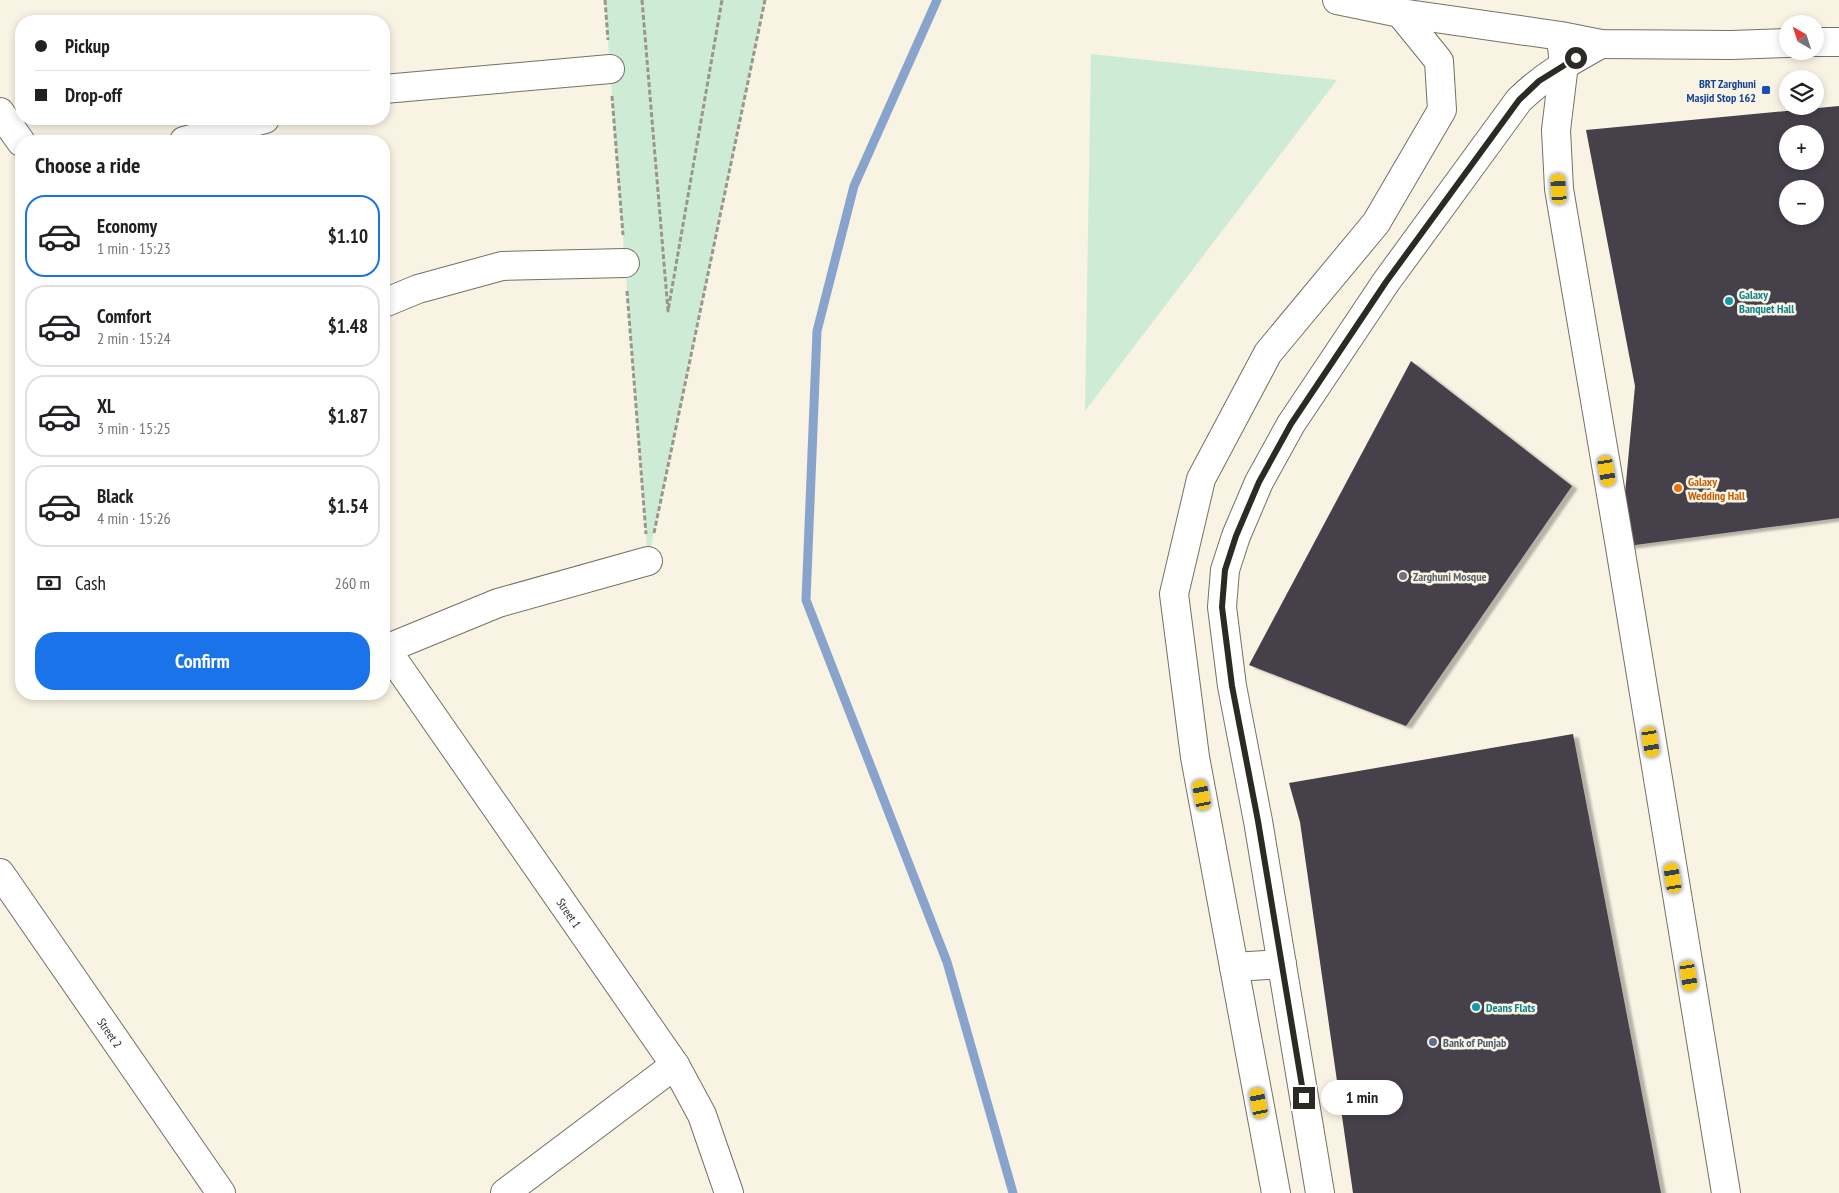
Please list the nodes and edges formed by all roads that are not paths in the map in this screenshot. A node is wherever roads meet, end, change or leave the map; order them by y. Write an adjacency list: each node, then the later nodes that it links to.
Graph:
1 (1337, 0): 2 (street)
2 (1400, 13): 3 (street); 22 (street)
3 (1561, 36): 7 (street); 8 (street)
4 (1824, 42): 5 (street)
5 (1839, 42)
6 (1779, 43): 7 (street)
7 (1601, 44): 8 (street)
8 (1564, 64): 21 (street); 29 (street)
9 (610, 69): 10 (street)
10 (390, 88)
11 (0, 112): 13 (street)
12 (243, 125): 14 (street)
13 (16, 135)
14 (206, 135)
15 (625, 263): 16 (street)
16 (390, 301)
17 (648, 561): 18 (street)
18 (390, 645)
19 (390, 654): 23 (street, Street 1)
20 (0, 873): 24 (street, Street 2)
21 (1282, 964): 22 (street); 28 (street)
22 (1234, 967): 27 (street)
23 (675, 1065): 25 (street); 26 (street, Street 1)
24 (221, 1193)
25 (505, 1193)
26 (730, 1193)
27 (1276, 1193)
28 (1320, 1193)
29 (1726, 1193)

